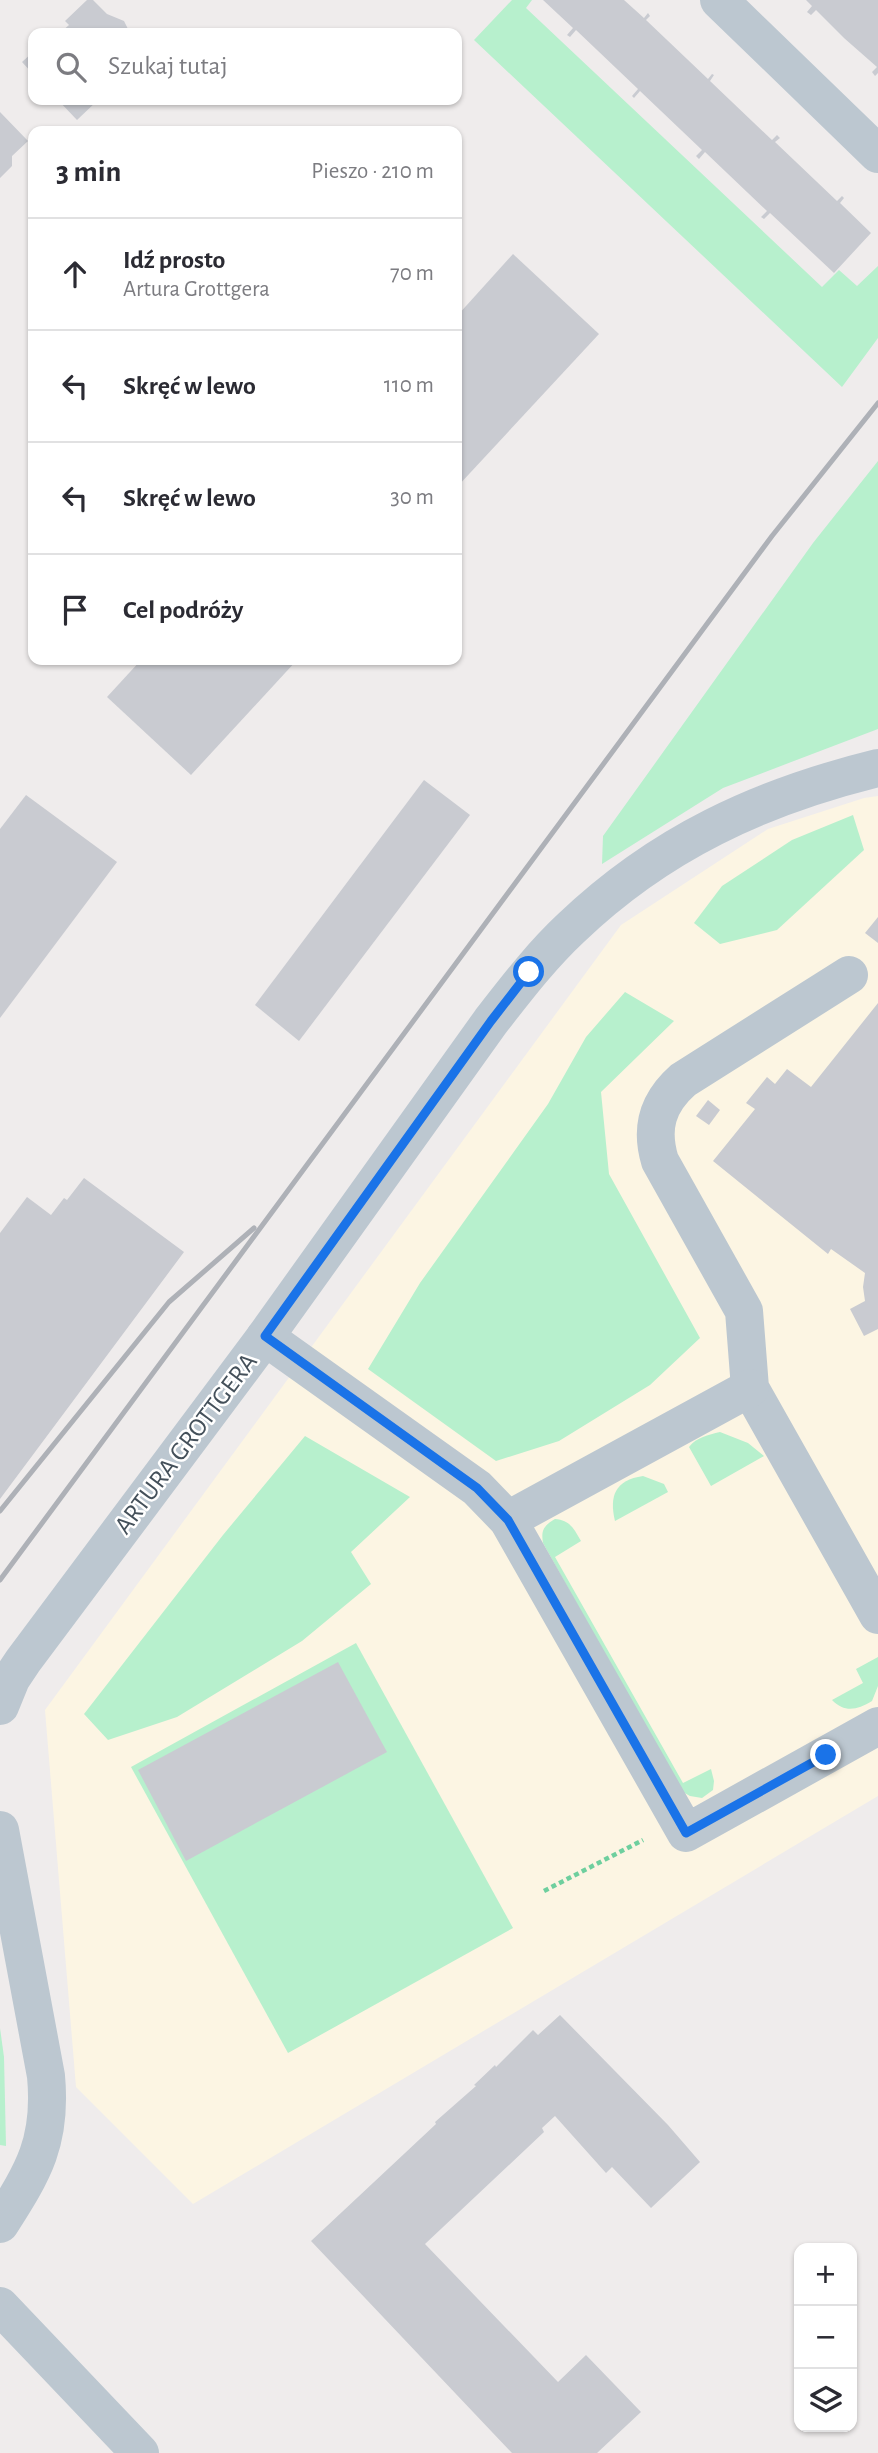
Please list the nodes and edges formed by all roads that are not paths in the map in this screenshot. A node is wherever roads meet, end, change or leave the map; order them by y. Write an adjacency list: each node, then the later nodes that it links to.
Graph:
1 (719, 0): 2 (street)
2 (878, 154)
3 (878, 768): 5 (street, ARTURA GROTTGERA)
4 (849, 975): 6 (street)
5 (265, 1336): 7 (street); 9 (street, ARTURA GROTTGERA)
6 (750, 1388): 7 (street); 8 (street)
7 (508, 1520): 10 (street)
8 (878, 1615)
9 (0, 1706)
10 (878, 1726)
11 (0, 1829): 12 (street)
12 (0, 2224)
13 (0, 2306): 14 (street)
14 (140, 2453)

